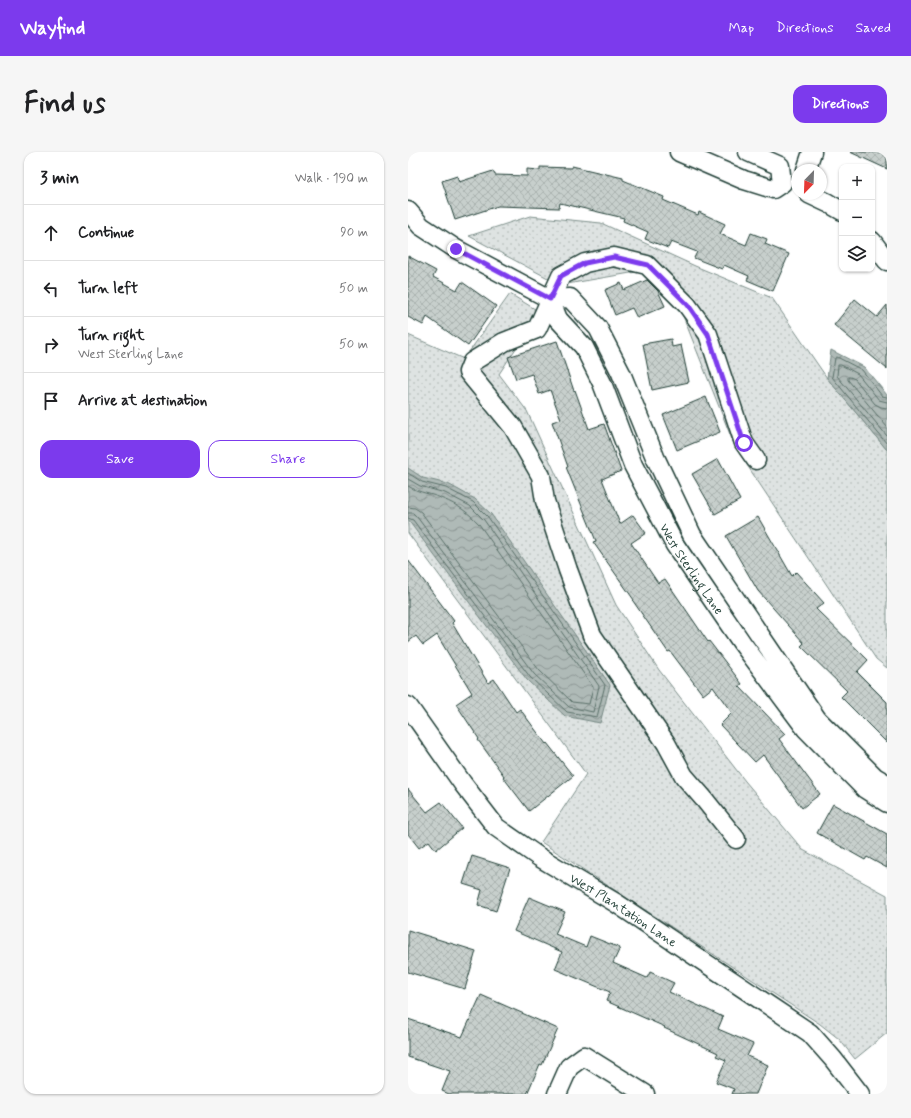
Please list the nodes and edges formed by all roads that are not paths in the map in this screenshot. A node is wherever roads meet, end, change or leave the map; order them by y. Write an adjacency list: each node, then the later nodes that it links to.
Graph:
1 (679, 152): 5 (street)
2 (748, 152): 5 (street)
3 (812, 152): 4 (street)
4 (808, 164)
5 (790, 186)
6 (822, 200): 7 (street)
7 (839, 209)
8 (408, 210): 11 (street)
9 (875, 245): 10 (street)
10 (887, 261)
11 (550, 299): 12 (street); 14 (street, West Sterling Lane); 15 (street, West Sterling Lane); 16 (street)
12 (756, 460)
13 (408, 706): 19 (street, West Plantation Lane)
14 (887, 784)
15 (887, 803)
16 (736, 839)
17 (557, 1094): 18 (street)
18 (645, 1094)
19 (860, 1094)

